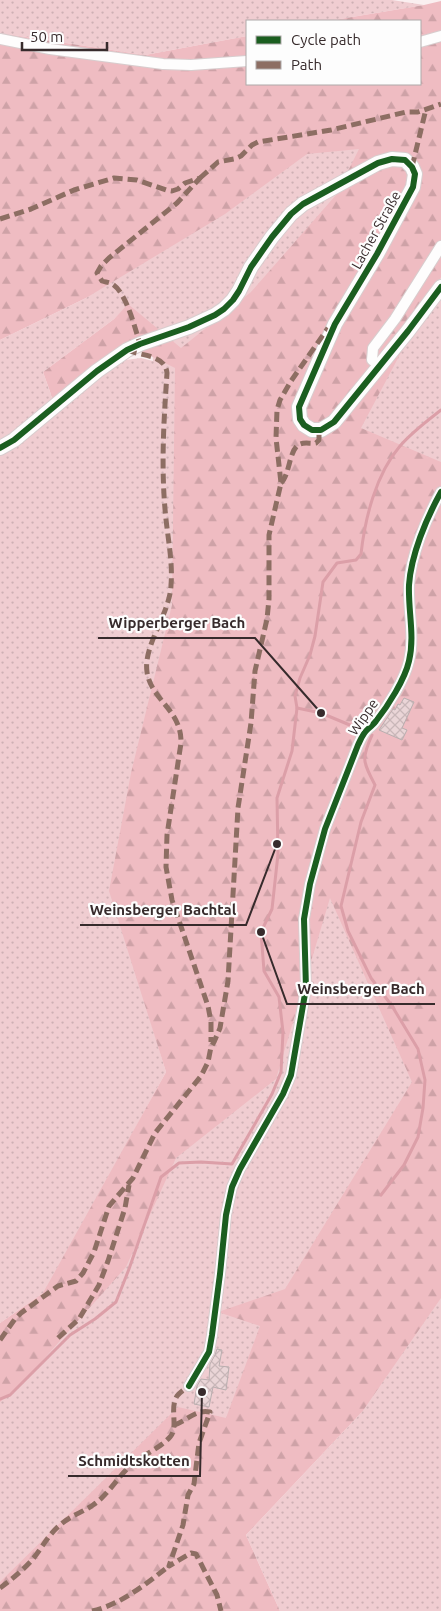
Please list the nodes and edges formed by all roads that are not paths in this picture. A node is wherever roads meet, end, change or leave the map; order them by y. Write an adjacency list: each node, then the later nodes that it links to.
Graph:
1 (441, 36): 3 (street)
2 (0, 39): 4 (street)
3 (421, 42)
4 (246, 61)
5 (441, 246): 7 (street)
6 (441, 286): 7 (street, Lacher Straße)
7 (379, 365): 8 (street, Lacher Straße)
8 (0, 448)
9 (441, 492): 10 (street, Wippe)
10 (189, 1386)

